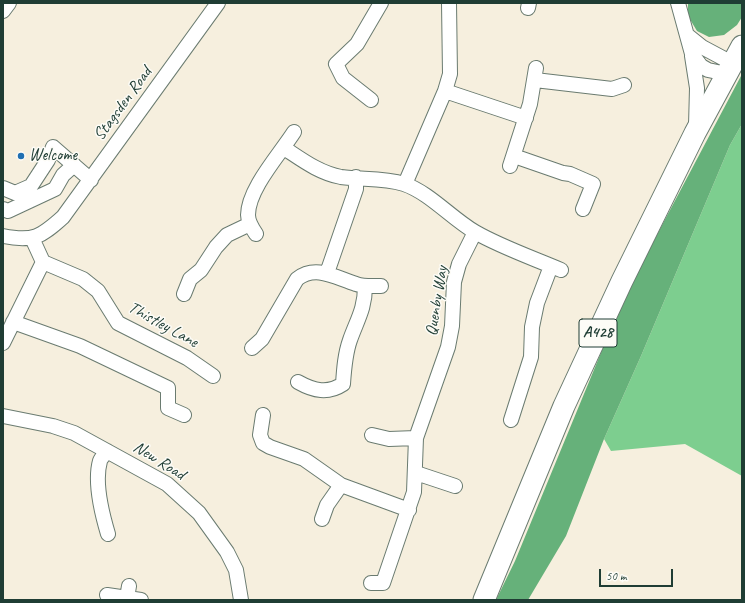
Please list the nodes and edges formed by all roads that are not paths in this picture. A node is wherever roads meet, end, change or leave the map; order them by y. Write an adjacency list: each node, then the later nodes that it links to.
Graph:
1 (9, 3): 6 (street)
2 (218, 3): 19 (street, Stagsden Road)
3 (381, 3): 12 (street)
4 (449, 3): 11 (street)
5 (678, 3): 7 (street)
6 (3, 11)
7 (687, 35): 8 (street); 9 (street)
8 (692, 54): 9 (street); 15 (street)
9 (734, 61): 15 (highway, A428)
10 (626, 85): 13 (street)
11 (445, 91): 13 (street); 20 (street)
12 (371, 100)
13 (526, 118): 23 (street)
14 (294, 132): 16 (street)
15 (695, 133): 54 (highway, A428)
16 (284, 148): 18 (street); 31 (street)
17 (74, 165): 19 (street); 21 (street); 22 (street)
18 (356, 177): 20 (street); 28 (street)
19 (91, 180): 26 (street, Stagsden Road)
20 (405, 184): 24 (street)
21 (3, 188)
22 (3, 209)
23 (583, 209)
24 (475, 232): 40 (street); 42 (street, Quenby Way)
25 (3, 236): 26 (street)
26 (32, 238): 27 (street)
27 (43, 262): 32 (street); 35 (street, Thistley Lane)
28 (327, 273): 29 (street); 34 (street)
29 (365, 286): 30 (street); 36 (street)
30 (381, 286)
31 (184, 294)
32 (13, 322): 33 (street); 37 (street)
33 (3, 343)
34 (252, 348)
35 (213, 376)
36 (298, 382)
37 (184, 415)
38 (3, 416): 43 (street, New Road)
39 (263, 416): 45 (street)
40 (511, 420)
41 (372, 435): 42 (street)
42 (416, 438): 44 (street, Quenby Way)
43 (107, 451): 49 (street); 53 (street, New Road)
44 (416, 473): 46 (street); 47 (street, Quenby Way)
45 (341, 485): 47 (street); 48 (street)
46 (455, 486)
47 (409, 510): 50 (street, Quenby Way)
48 (322, 520)
49 (108, 534)
50 (371, 583)
51 (107, 594): 52 (street)
52 (132, 595)
53 (241, 600)
54 (484, 600)

